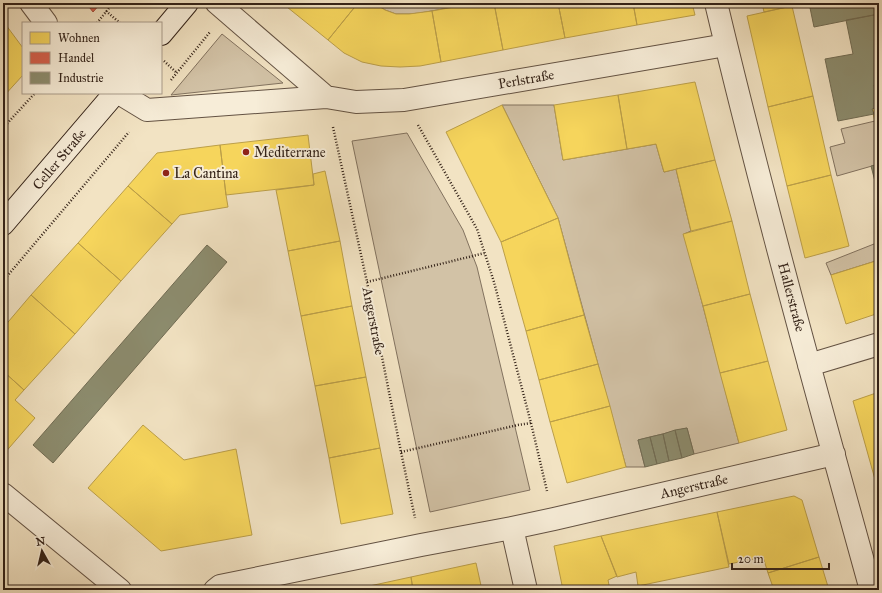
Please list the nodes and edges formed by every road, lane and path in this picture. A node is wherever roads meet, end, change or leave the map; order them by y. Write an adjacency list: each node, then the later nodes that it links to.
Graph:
1 (31, 3): 7 (street)
2 (113, 3): 6 (path)
3 (187, 3): 10 (street)
4 (716, 3): 11 (street, Hallerstraße)
5 (222, 7): 13 (path); 18 (street)
6 (106, 11): 8 (path); 9 (path)
7 (45, 22)
8 (97, 22)
9 (119, 22)
10 (162, 33)
11 (726, 45): 19 (street, Perlstraße); 27 (street, Hallerstraße)
12 (162, 59): 13 (path)
13 (177, 73): 14 (path)
14 (169, 83)
15 (34, 94): 21 (path)
16 (114, 94): 22 (street, Celler Straße)
17 (120, 94): 20 (street)
18 (326, 97): 19 (street, Perlstraße); 20 (street, Perlstraße); 25 (path, Angerstraße)
19 (404, 100): 23 (path)
20 (147, 110): 24 (path)
21 (3, 128)
22 (3, 224)
23 (485, 253): 25 (path); 28 (path)
24 (3, 281)
25 (367, 282): 29 (path, Angerstraße)
26 (879, 344): 27 (street)
27 (809, 365): 30 (street, Hallerstraße)
28 (531, 424): 29 (path); 32 (path)
29 (400, 452): 34 (path, Angerstraße)
30 (834, 454): 32 (street, Angerstraße); 38 (street, Hallerstraße)
31 (3, 494): 35 (street)
32 (554, 519): 33 (street, Angerstraße)
33 (512, 528): 34 (street, Angerstraße); 37 (street)
34 (421, 545): 36 (street, Angerstraße)
35 (120, 590)
36 (215, 590)
37 (526, 590)
38 (871, 590)

